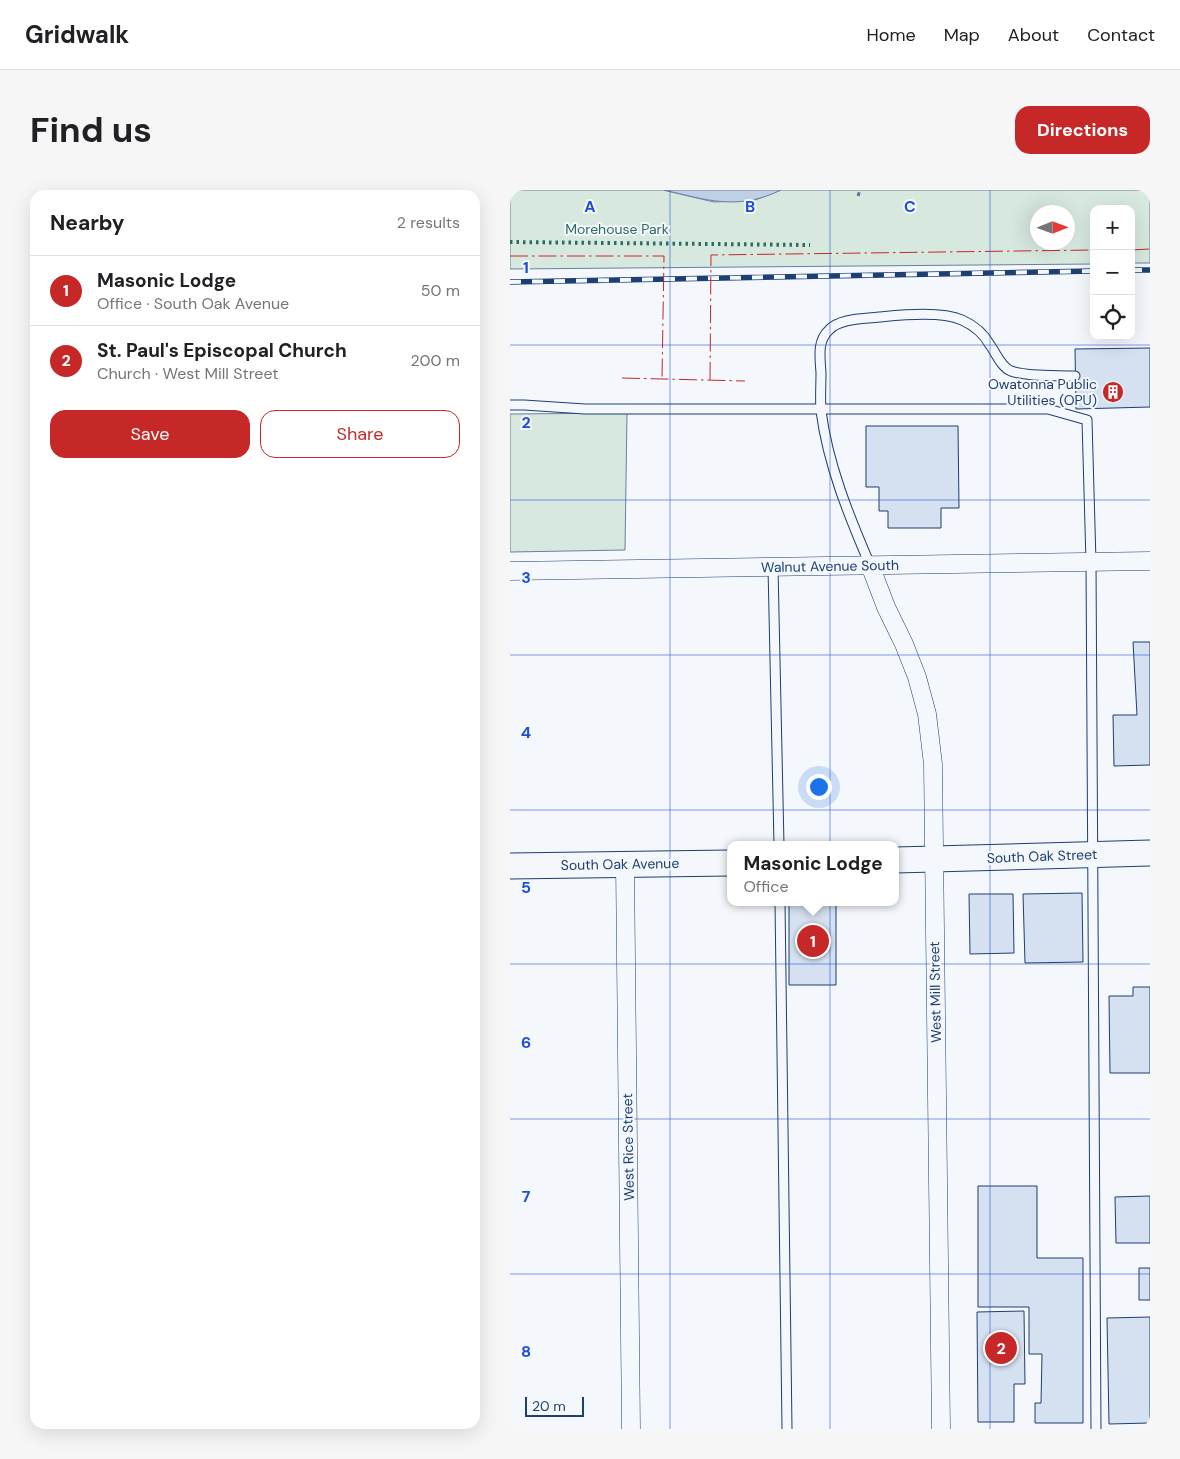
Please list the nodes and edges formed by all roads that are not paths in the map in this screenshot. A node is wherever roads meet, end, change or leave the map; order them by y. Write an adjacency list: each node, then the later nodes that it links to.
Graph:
1 (1075, 376): 3 (lane)
2 (510, 405): 3 (lane)
3 (821, 408): 5 (lane); 6 (lane)
4 (1150, 561): 5 (street, Walnut Avenue South)
5 (1091, 562): 6 (street, Walnut Avenue South); 11 (lane)
6 (870, 566): 7 (street, Walnut Avenue South); 13 (street, West Mill Street)
7 (773, 567): 8 (street, Walnut Avenue South); 9 (lane)
8 (510, 571)
9 (779, 841)
10 (1150, 853): 11 (main road, South Oak Street)
11 (1093, 854): 13 (main road, South Oak Street); 21 (lane)
12 (899, 860): 13 (main road)
13 (933, 860): 20 (street, West Mill Street)
14 (727, 863): 15 (main road, South Oak Avenue)
15 (625, 864): 16 (main road, South Oak Avenue); 18 (street, West Rice Street)
16 (510, 866)
17 (780, 906): 19 (lane)
18 (631, 1429)
19 (787, 1429)
20 (942, 1429)
21 (1096, 1429)

